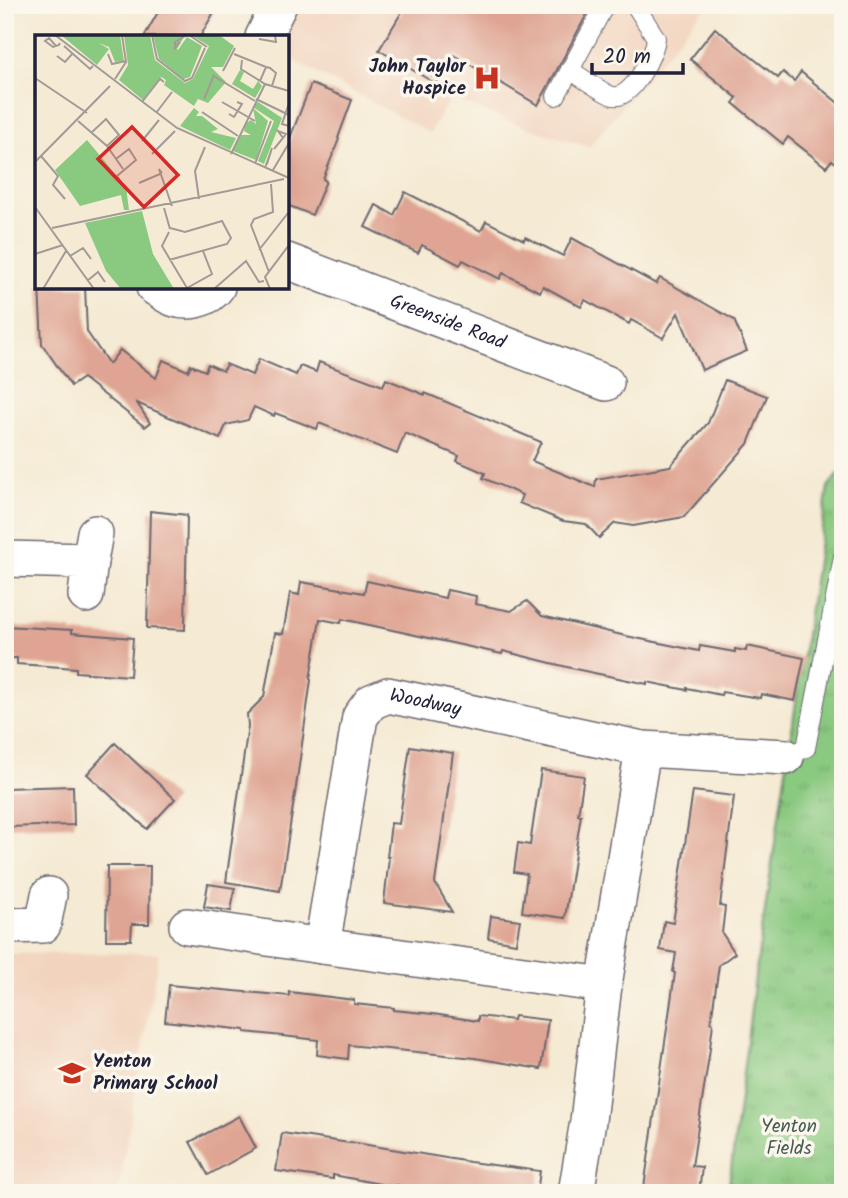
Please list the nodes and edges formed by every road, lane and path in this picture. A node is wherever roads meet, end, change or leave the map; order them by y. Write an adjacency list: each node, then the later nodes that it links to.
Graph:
1 (279, 5): 4 (street)
2 (605, 5): 5 (lane)
3 (635, 5): 5 (lane)
4 (264, 35)
5 (570, 70): 6 (lane)
6 (556, 96)
7 (289, 262): 10 (street, Greenside Road)
8 (157, 289): 9 (street)
9 (216, 289)
10 (606, 383)
11 (843, 557): 15 (lane)
12 (5, 559): 13 (street)
13 (90, 563)
14 (643, 749): 15 (street, Woodway); 19 (street, Woodway); 20 (street)
15 (786, 757)
16 (49, 895): 17 (street)
17 (5, 926)
18 (187, 926): 19 (street)
19 (322, 946): 20 (street)
20 (604, 985): 21 (street)
21 (576, 1193)

